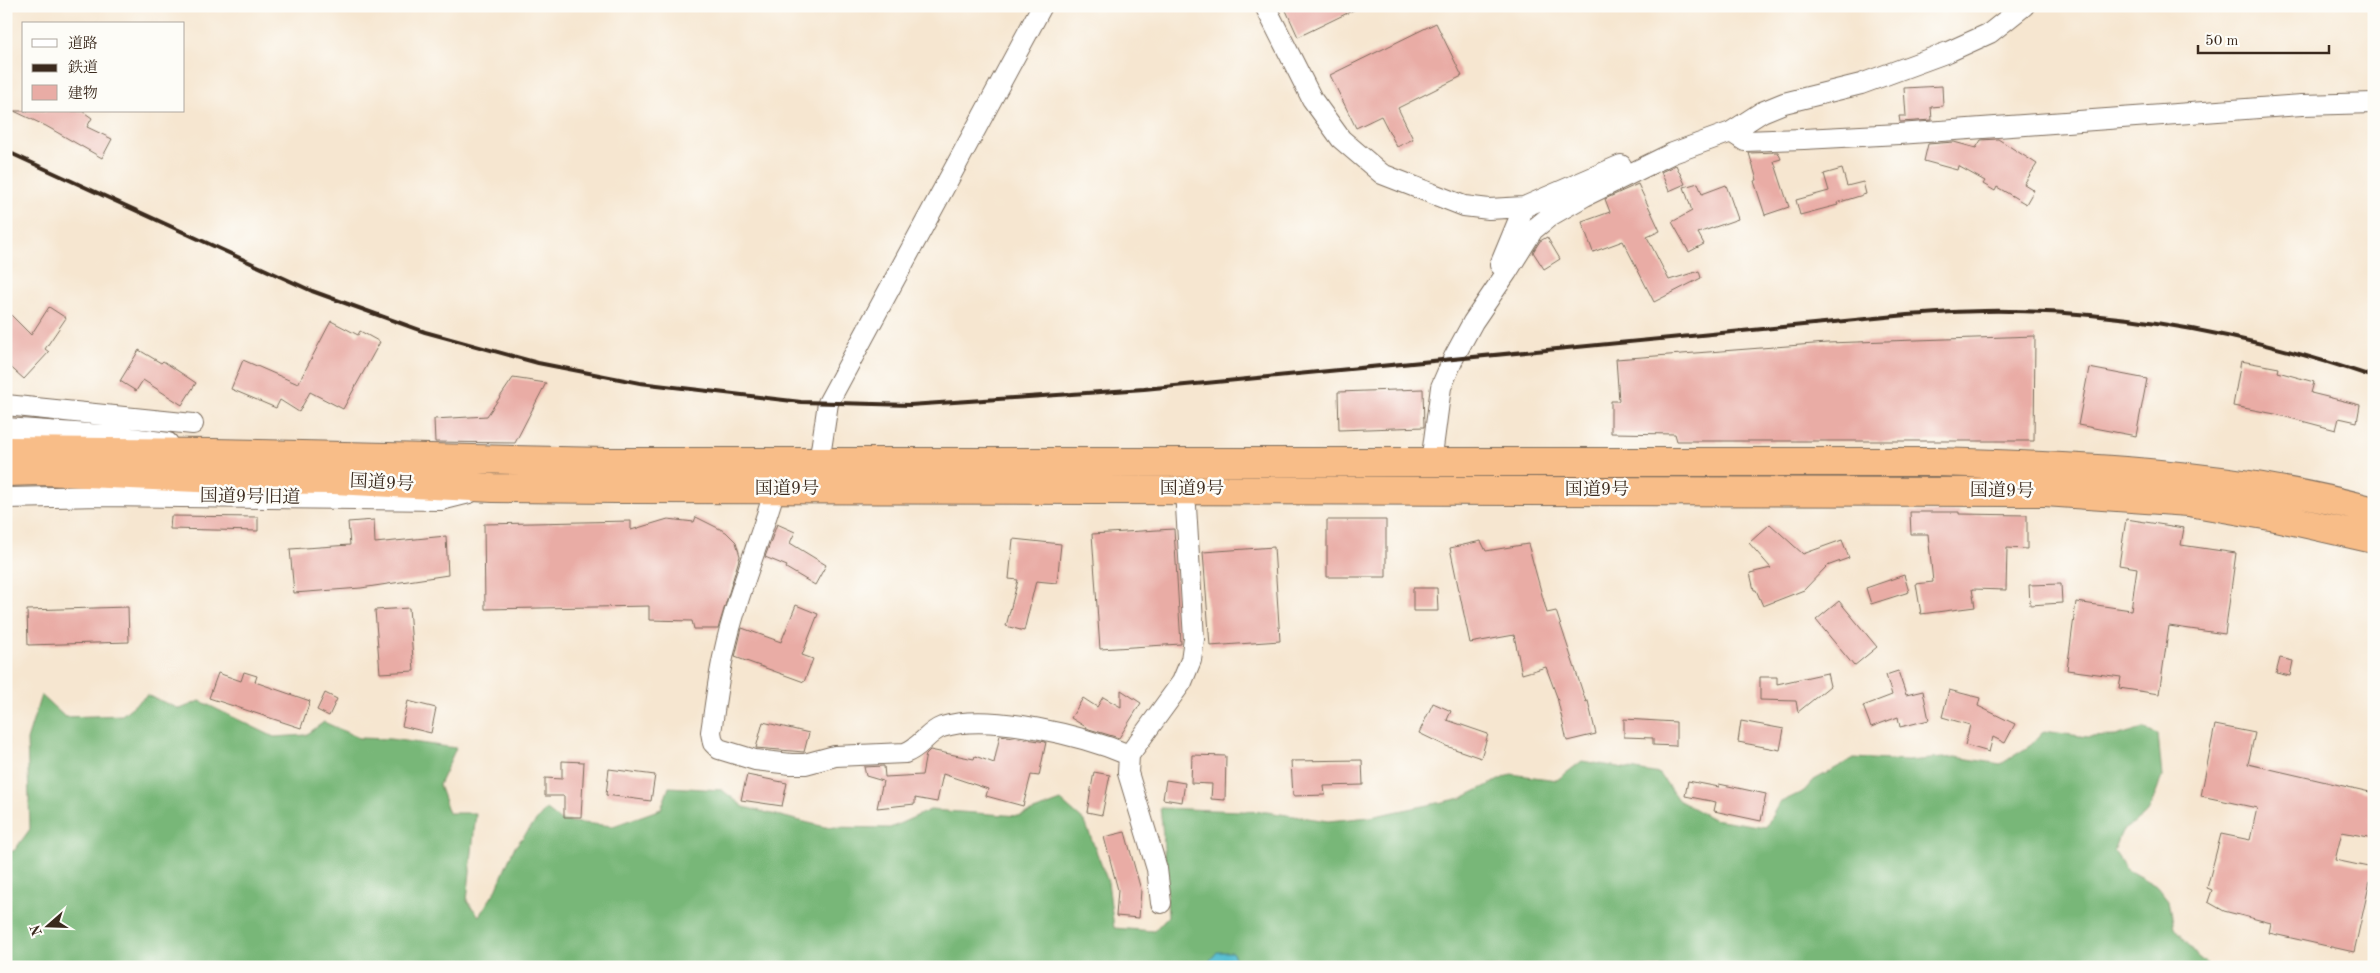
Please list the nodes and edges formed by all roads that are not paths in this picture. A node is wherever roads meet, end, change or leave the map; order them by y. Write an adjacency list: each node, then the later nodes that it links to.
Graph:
1 (1042, 6): 14 (street)
2 (1265, 6): 7 (street)
3 (2024, 6): 5 (street)
4 (2374, 103): 5 (street)
5 (1731, 132): 6 (street)
6 (1698, 144): 7 (street); 8 (street)
7 (1524, 207): 8 (street)
8 (1499, 284): 15 (street)
9 (6, 405): 10 (street)
10 (193, 424)
11 (6, 428): 13 (street)
12 (6, 452): 13 (highway, 国道9号)
13 (213, 454): 14 (highway, 国道9号)
14 (819, 463): 15 (highway, 国道9号)
15 (1431, 463): 21 (highway, 国道9号)
16 (6, 472): 17 (highway, 国道9号)
17 (493, 488): 18 (highway, 国道9号); 20 (street, 国道9号旧道)
18 (775, 489): 19 (highway, 国道9号); 23 (street)
19 (1185, 490): 22 (highway, 国道9号); 23 (street)
20 (6, 498)
21 (2374, 511)
22 (2374, 540)
23 (1129, 755): 24 (street)
24 (1161, 903)

